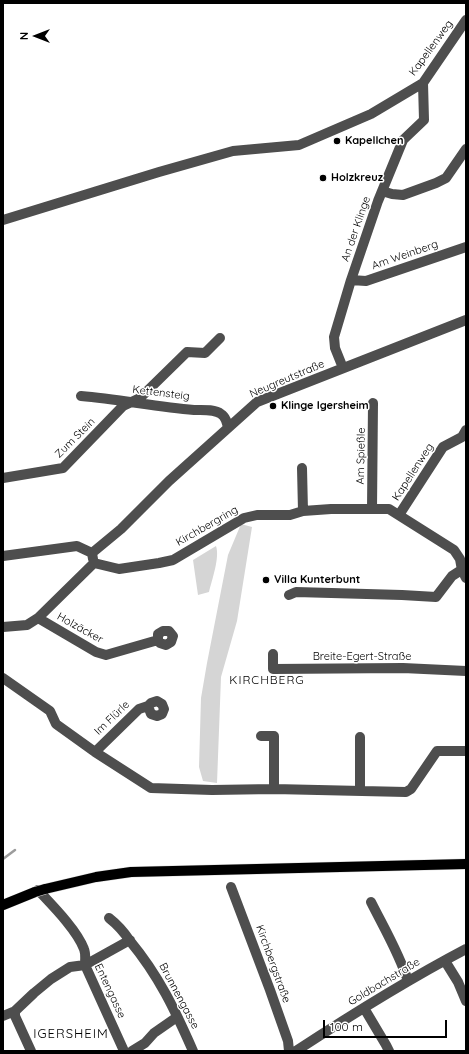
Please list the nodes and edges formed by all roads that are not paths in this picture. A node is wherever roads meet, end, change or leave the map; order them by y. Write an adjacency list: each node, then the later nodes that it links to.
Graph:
1 (466, 20): 2 (street, Kapellenweg)
2 (423, 83): 4 (street, An der Klinge); 5 (street, Kapellenweg)
3 (466, 149): 4 (street)
4 (382, 191): 7 (street, An der Klinge)
5 (3, 220)
6 (466, 247): 7 (street, Am Weinberg)
7 (351, 280): 10 (street, An der Klinge)
8 (466, 320): 10 (street, Neugreutstraße)
9 (220, 338): 12 (street, Zum Stein)
10 (343, 368): 14 (street, Neugreutstraße)
11 (82, 396): 12 (street, Kettensteig)
12 (132, 402): 14 (street, Kettensteig); 17 (street, Zum Stein)
13 (373, 403): 18 (street, Am Spießle)
14 (228, 428): 22 (street, Neugreutstraße)
15 (466, 430): 20 (street, Kapellenweg)
16 (302, 468): 19 (street)
17 (3, 478)
18 (372, 509): 19 (street, Kirchbergring); 20 (street, Kirchbergring)
19 (303, 511): 22 (street, Kirchbergring)
20 (399, 515): 23 (street, Kirchbergring)
21 (3, 556): 22 (street, Kirchbergring)
22 (93, 558): 25 (street)
23 (465, 572): 24 (street)
24 (289, 595)
25 (38, 618): 26 (street); 27 (street, Holzäcker)
26 (3, 627)
27 (158, 640)
28 (273, 654): 29 (street, Breite-Egert-Straße)
29 (466, 671)
30 (3, 678): 35 (street)
31 (148, 706): 35 (street, Im Flürle)
32 (261, 736): 36 (street)
33 (360, 737): 37 (street)
34 (466, 751): 37 (street)
35 (95, 752): 36 (street)
36 (274, 789): 37 (street)
37 (360, 790)
38 (466, 864): 40 (main road)
39 (231, 887): 58 (street, Kirchbergstraße)
40 (39, 890): 42 (main road); 47 (street)
41 (371, 902): 48 (street)
42 (3, 905)
43 (109, 918): 44 (street, Brunnengasse)
44 (130, 940): 47 (street); 53 (street, Brunnengasse)
45 (466, 949): 46 (street, Goldbachstraße)
46 (444, 961): 48 (street, Goldbachstraße); 49 (street)
47 (85, 965): 51 (street, Entengasse); 55 (street, Entengasse)
48 (408, 981): 50 (street, Goldbachstraße)
49 (466, 1001)
50 (364, 1008): 59 (street, Goldbachstraße); 60 (street)
51 (16, 1011): 52 (street, Entengasse); 54 (street)
52 (3, 1016)
53 (177, 1017): 56 (street); 57 (street, Brunnengasse)
54 (31, 1051)
55 (124, 1051)
56 (132, 1051)
57 (193, 1051)
58 (289, 1051)
59 (296, 1051)
60 (389, 1051)

